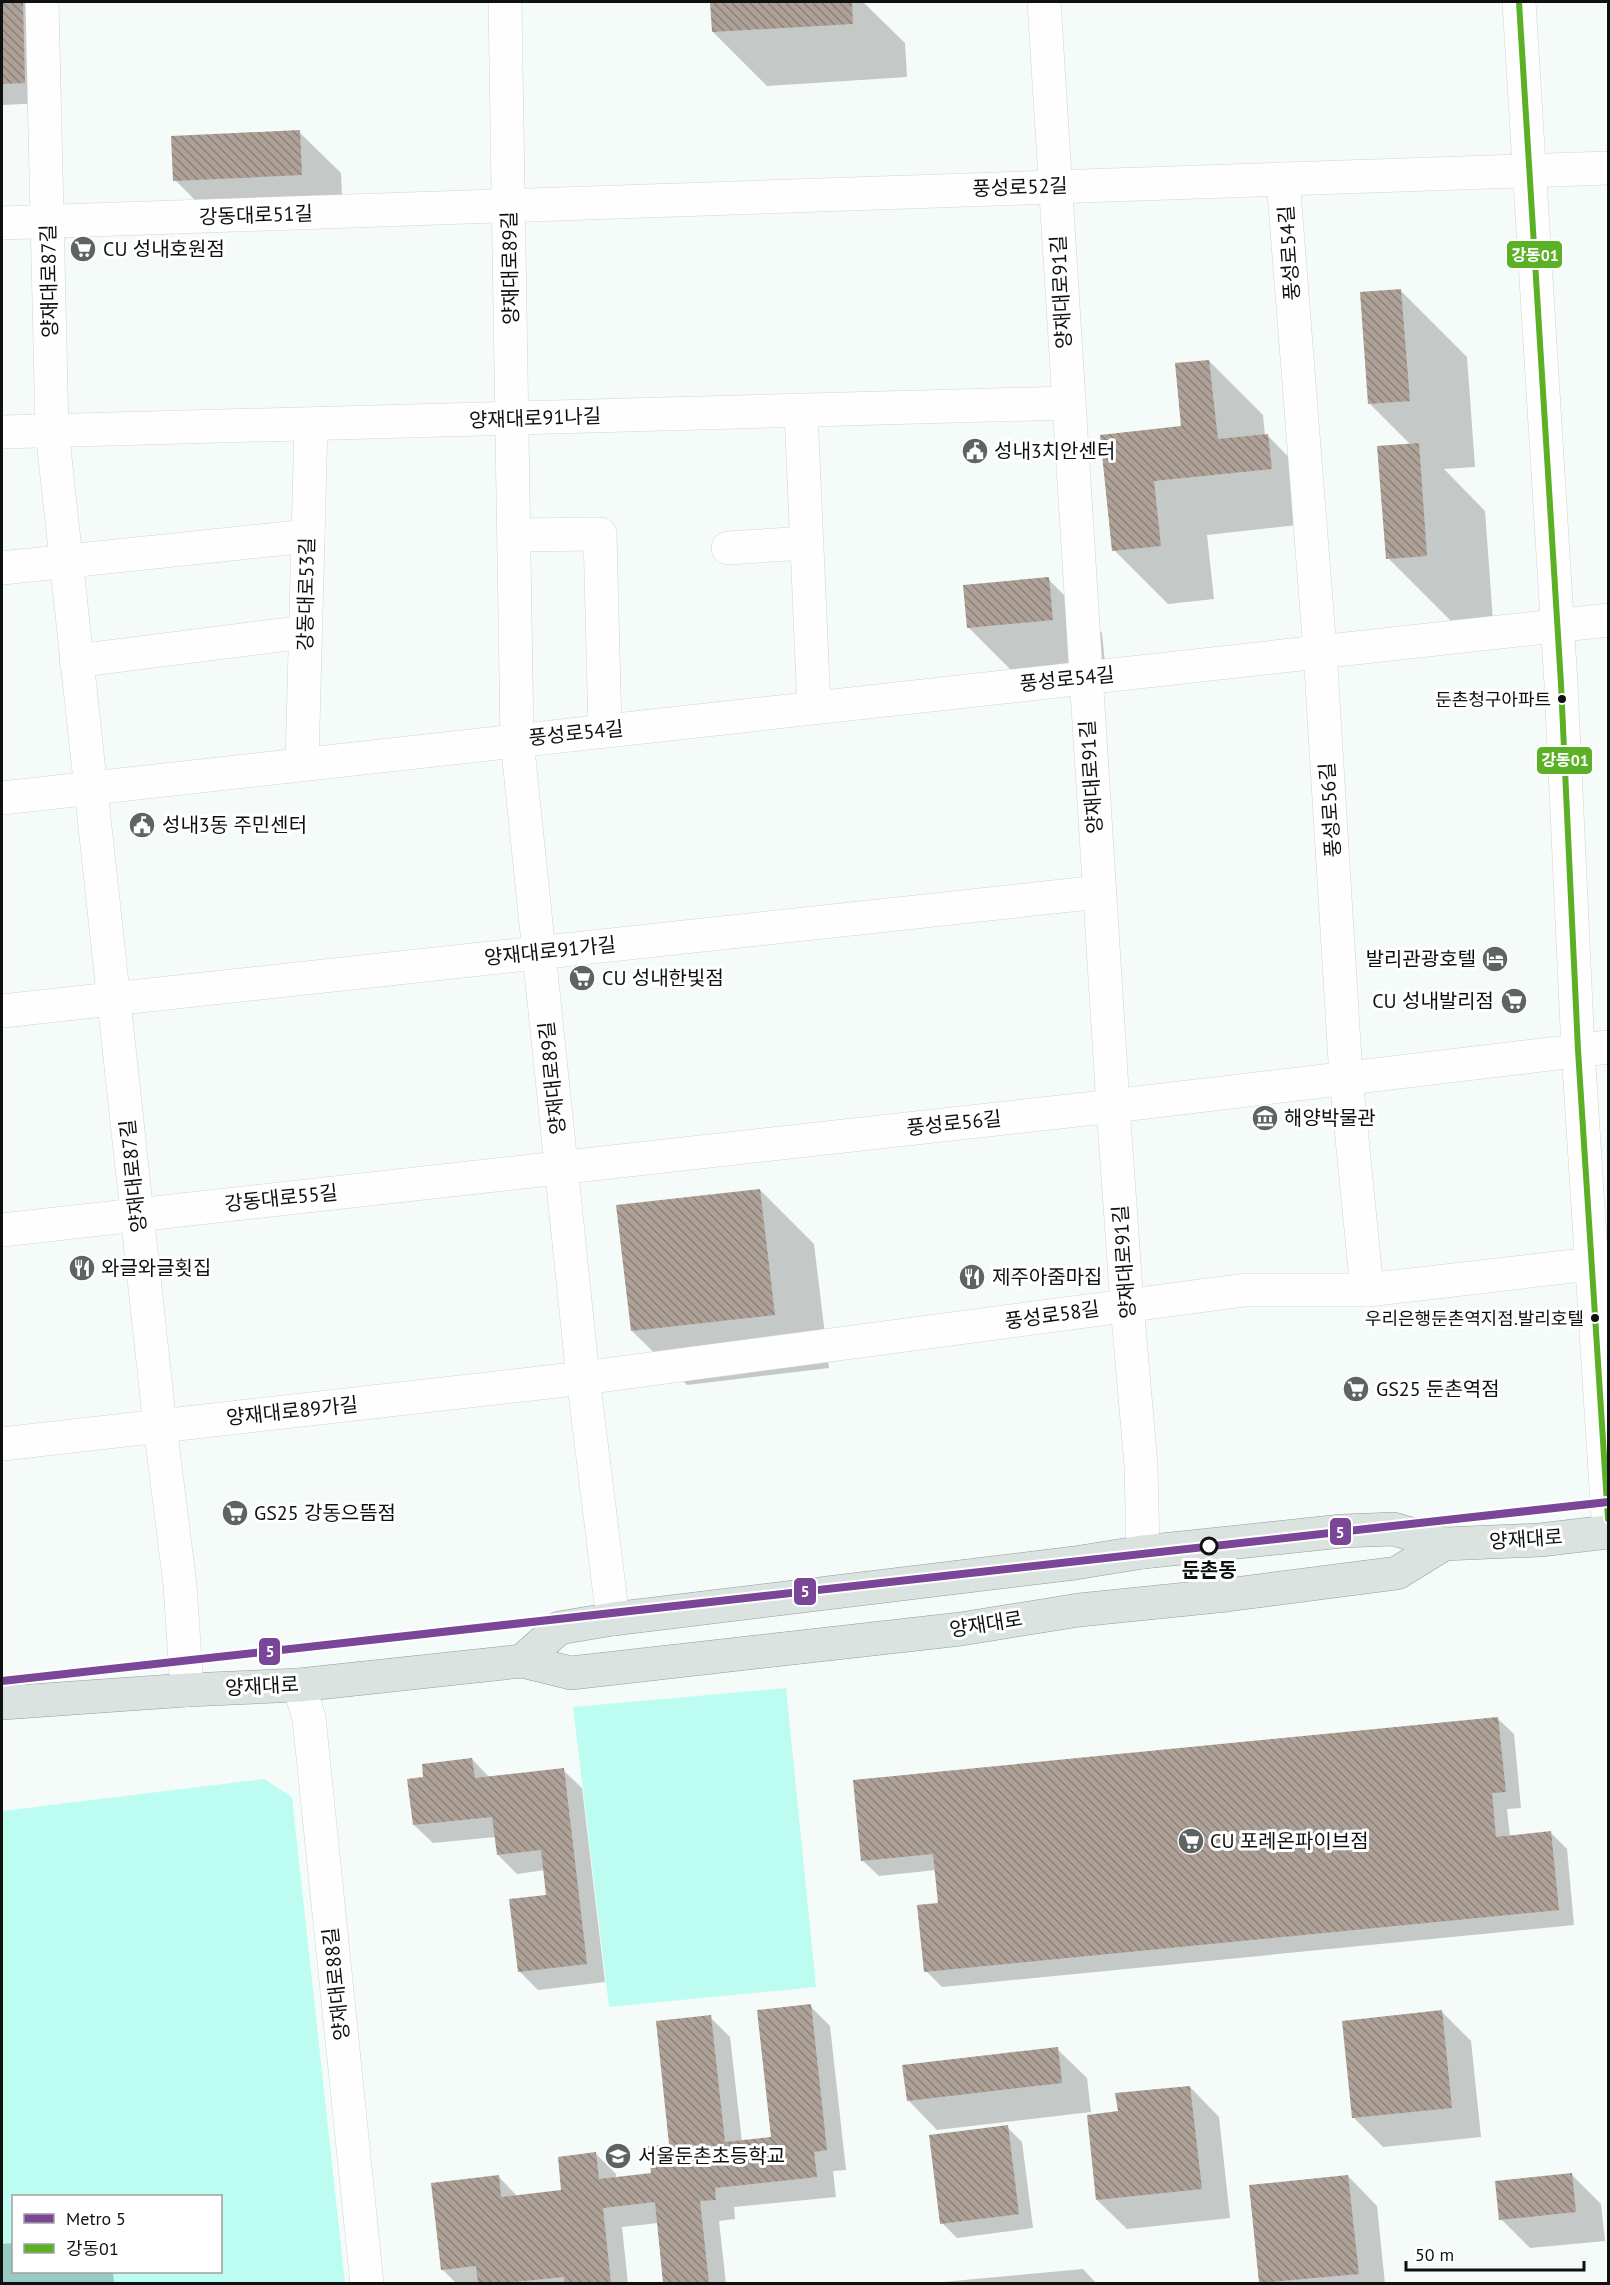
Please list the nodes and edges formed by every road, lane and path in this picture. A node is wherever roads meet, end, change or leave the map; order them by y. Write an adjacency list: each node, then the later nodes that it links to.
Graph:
1 (42, 2): 10 (street, 양재대로87길)
2 (505, 2): 9 (street, 양재대로89길)
3 (1044, 2): 8 (street, 양재대로91길)
4 (1518, 2): 6 (street)
5 (1608, 168): 6 (street, 풍성로52길)
6 (1530, 171): 7 (street, 풍성로52길); 25 (street)
7 (1283, 179): 8 (street, 풍성로52길); 27 (street, 풍성로54길)
8 (1055, 186): 9 (street, 풍성로52길); 12 (street, 양재대로91길)
9 (510, 206): 10 (street, 강동대로51길); 14 (street, 양재대로89길)
10 (47, 222): 11 (street, 강동대로51길); 16 (street, 양재대로87길)
11 (2, 223)
12 (1068, 403): 13 (street, 양재대로91나길); 29 (street, 양재대로91길)
13 (801, 411): 14 (street, 양재대로91나길); 20 (street)
14 (513, 419): 15 (street, 양재대로91나길); 18 (street, 양재대로89길)
15 (311, 424): 16 (street, 양재대로91나길); 19 (street, 강동대로53길)
16 (52, 430): 17 (street, 양재대로91나길); 22 (street, 양재대로87길)
17 (2, 432)
18 (514, 535): 31 (street); 32 (street, 양재대로89길)
19 (308, 536): 22 (street); 26 (street, 강동대로53길)
20 (806, 543): 21 (street); 30 (street)
21 (728, 548)
22 (66, 559): 23 (street); 28 (street, 양재대로87길)
23 (2, 567)
24 (1608, 620): 25 (street, 풍성로54길)
25 (1557, 626): 27 (street, 풍성로54길); 40 (street)
26 (305, 632): 28 (street); 33 (street, 강동대로53길)
27 (1320, 651): 29 (street, 풍성로54길); 41 (street, 풍성로56길)
28 (76, 661): 34 (street, 양재대로87길)
29 (1085, 677): 30 (street, 풍성로54길); 36 (street, 양재대로91길)
30 (814, 707): 31 (street, 풍성로54길)
31 (605, 730): 32 (street, 풍성로54길)
32 (517, 740): 33 (street); 37 (street, 양재대로89길)
33 (302, 764): 34 (street)
34 (90, 787): 35 (street); 38 (street, 양재대로87길)
35 (2, 798)
36 (1099, 892): 37 (street, 양재대로91가길); 42 (street, 양재대로91길)
37 (539, 952): 38 (street, 양재대로91가길); 43 (street, 양재대로89길)
38 (113, 999): 39 (street, 양재대로91가길); 44 (street, 양재대로87길)
39 (2, 1011)
40 (1593, 1048): 41 (street, 풍성로56길); 46 (street)
41 (1346, 1077): 42 (street, 풍성로56길); 47 (street, 풍성로56길)
42 (1113, 1106): 43 (street, 풍성로56길); 48 (street, 양재대로91길)
43 (561, 1168): 44 (street, 강동대로55길); 49 (street, 양재대로89길)
44 (137, 1213): 45 (street, 강동대로55길); 50 (street, 양재대로87길)
45 (2, 1230)
46 (1601, 1263): 47 (street, 풍성로58길); 52 (street)
47 (1367, 1290): 48 (street, 풍성로58길)
48 (1127, 1305): 49 (street, 풍성로58길); 55 (street, 양재대로91길)
49 (583, 1378): 50 (street, 양재대로89가길); 56 (street, 양재대로89길)
50 (160, 1426): 51 (street, 양재대로89가길); 59 (street, 양재대로87길)
51 (2, 1444)
52 (1608, 1519)
53 (1608, 1532): 54 (main road, 양재대로)
54 (1444, 1544): 55 (main road, 양재대로); 57 (main road, 양재대로)
55 (1143, 1552): 56 (main road, 양재대로)
56 (613, 1619): 57 (main road, 양재대로)
57 (522, 1661): 58 (main road, 양재대로)
58 (299, 1685): 59 (main road, 양재대로); 61 (street, 양재대로88길)
59 (187, 1690): 60 (main road, 양재대로)
60 (2, 1703)
61 (367, 2283)

